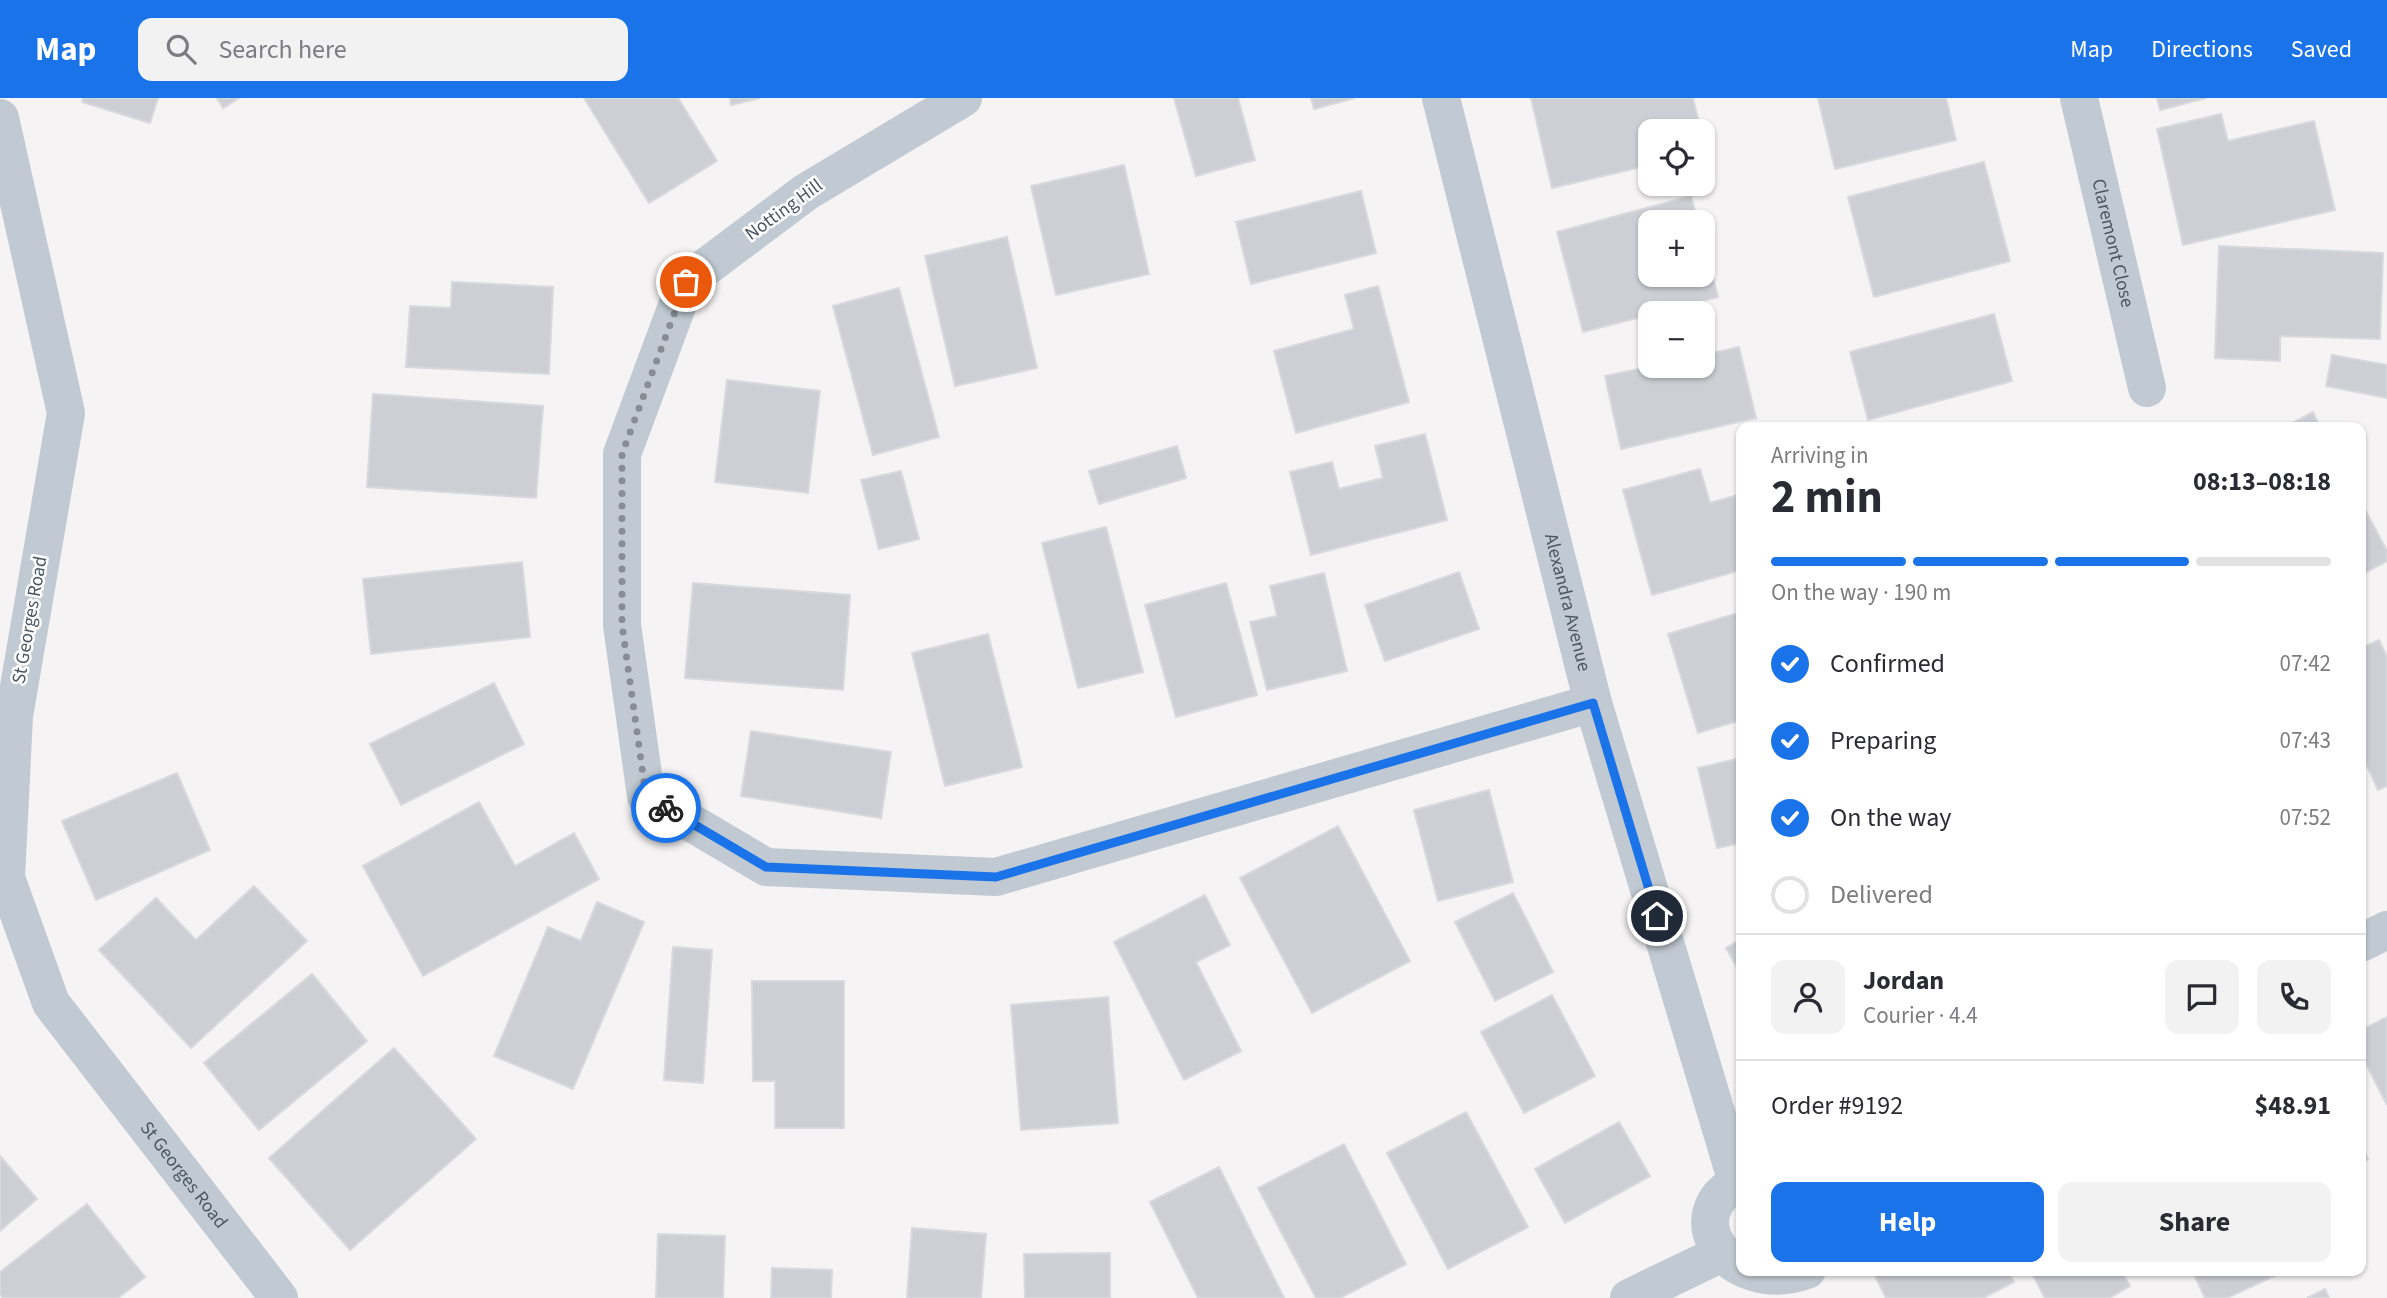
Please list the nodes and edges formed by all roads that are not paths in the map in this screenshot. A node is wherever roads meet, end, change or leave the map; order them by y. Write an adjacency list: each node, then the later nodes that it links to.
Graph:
1 (963, 98): 6 (street, Notting Hill)
2 (1441, 98): 6 (street, Alexandra Avenue)
3 (2079, 98): 5 (street, Claremont Close)
4 (0, 118): 7 (street, St Georges Road)
5 (2147, 388)
6 (1593, 703): 10 (street, Alexandra Avenue)
7 (7, 717): 14 (street, St Georges Road)
8 (2387, 930): 9 (street)
9 (2366, 940)
10 (1736, 1172)
11 (1736, 1184): 12 (street)
12 (1716, 1256): 13 (street); 15 (street)
13 (1801, 1283)
14 (279, 1298)
15 (1629, 1298)

